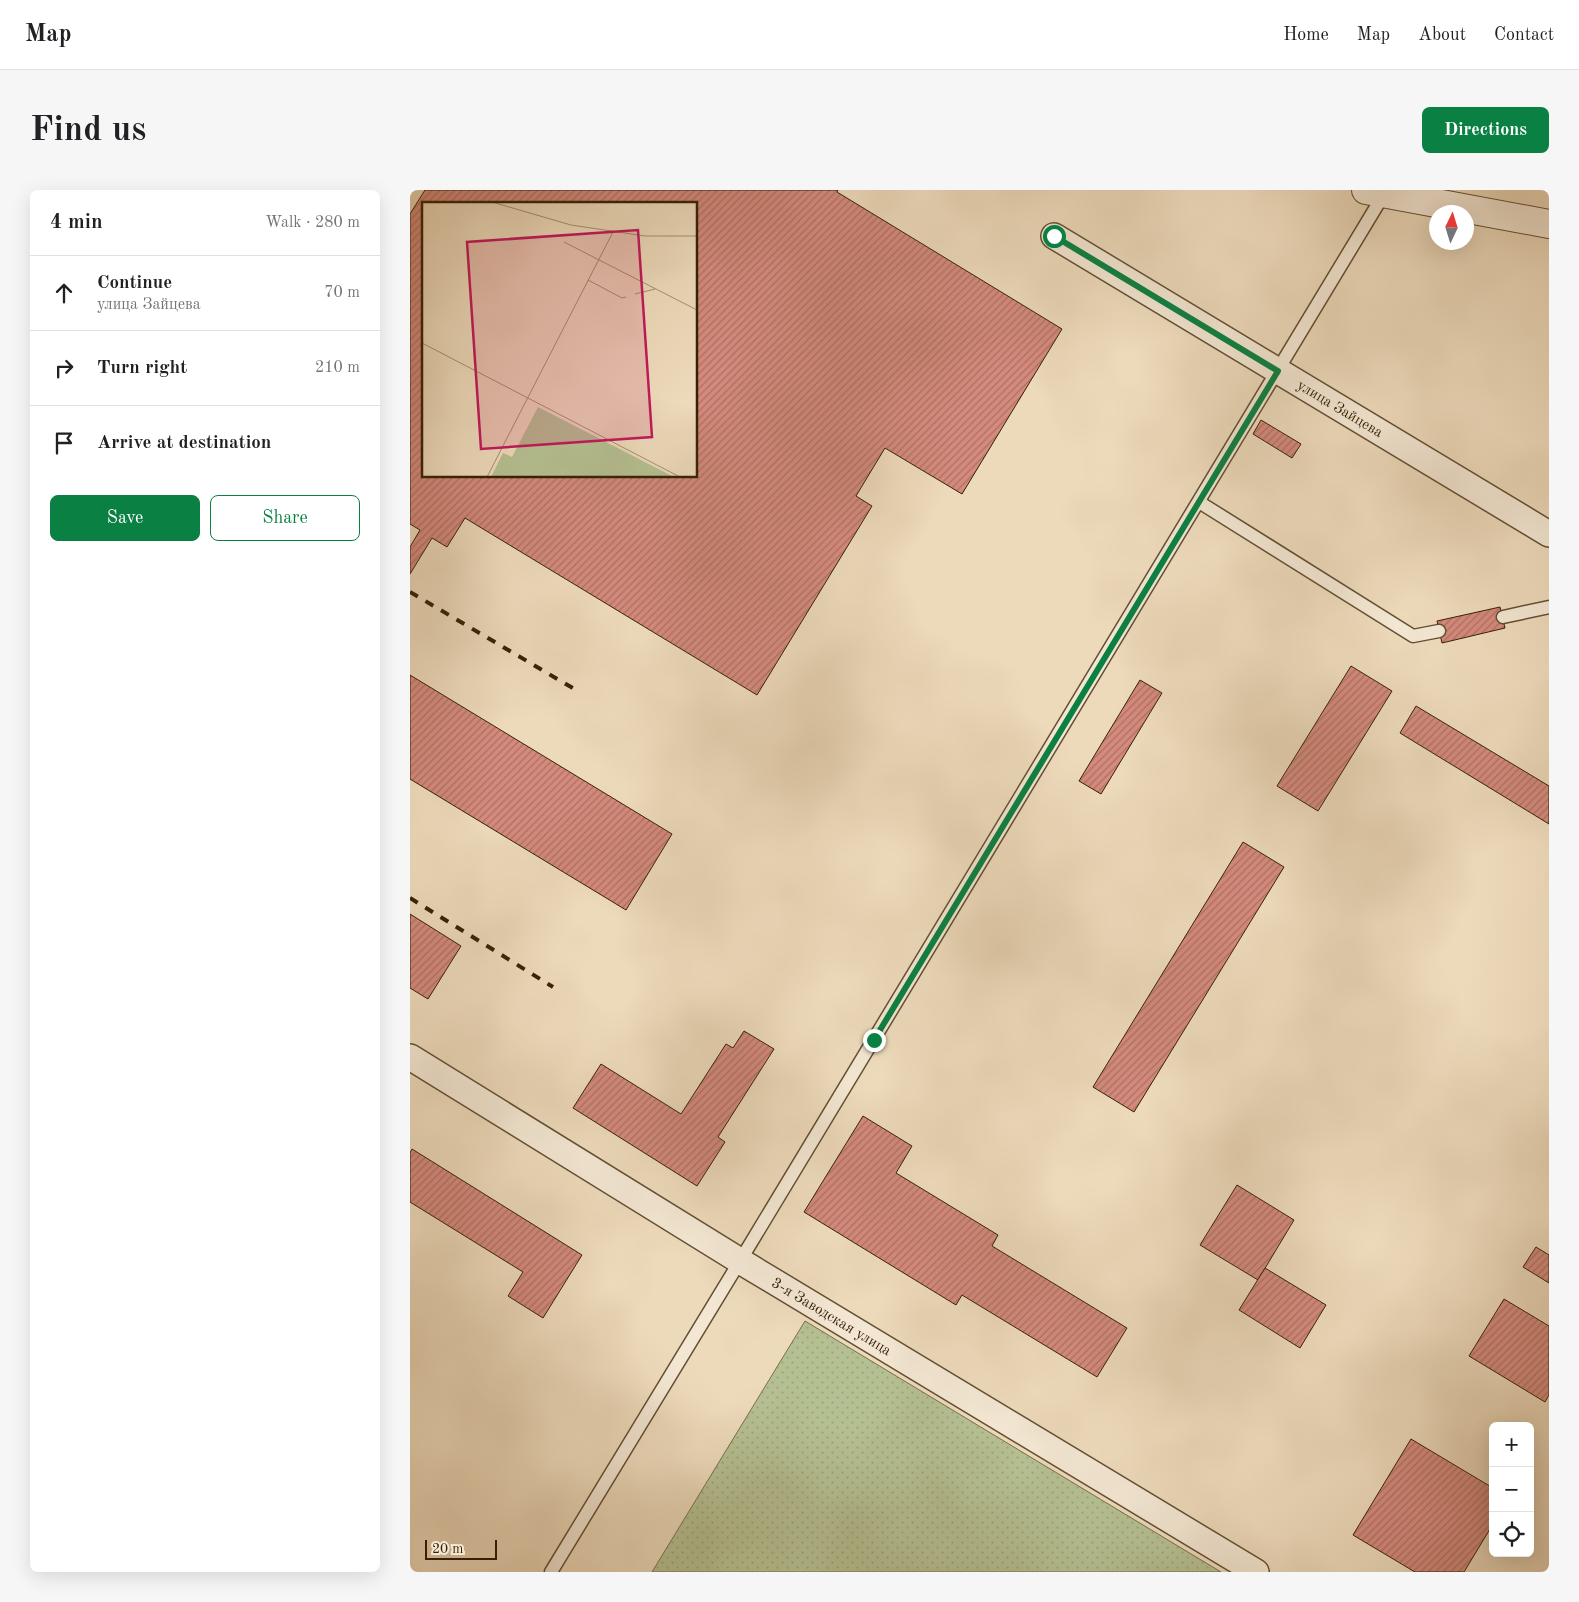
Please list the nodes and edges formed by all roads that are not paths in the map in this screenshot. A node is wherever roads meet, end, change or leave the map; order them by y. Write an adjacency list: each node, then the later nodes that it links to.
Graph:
1 (1375, 192): 2 (street); 4 (lane)
2 (1549, 224)
3 (1054, 236): 4 (street, улица Зайцева)
4 (1278, 371): 5 (lane); 6 (street, улица Зайцева)
5 (1198, 502): 9 (lane); 11 (lane)
6 (1549, 534)
7 (1549, 607): 8 (lane)
8 (1502, 617)
9 (1439, 631)
10 (410, 1057): 11 (street, 3-я Заводская улица)
11 (740, 1261): 12 (lane); 13 (street, 3-я Заводская улица)
12 (551, 1572)
13 (1256, 1572)

